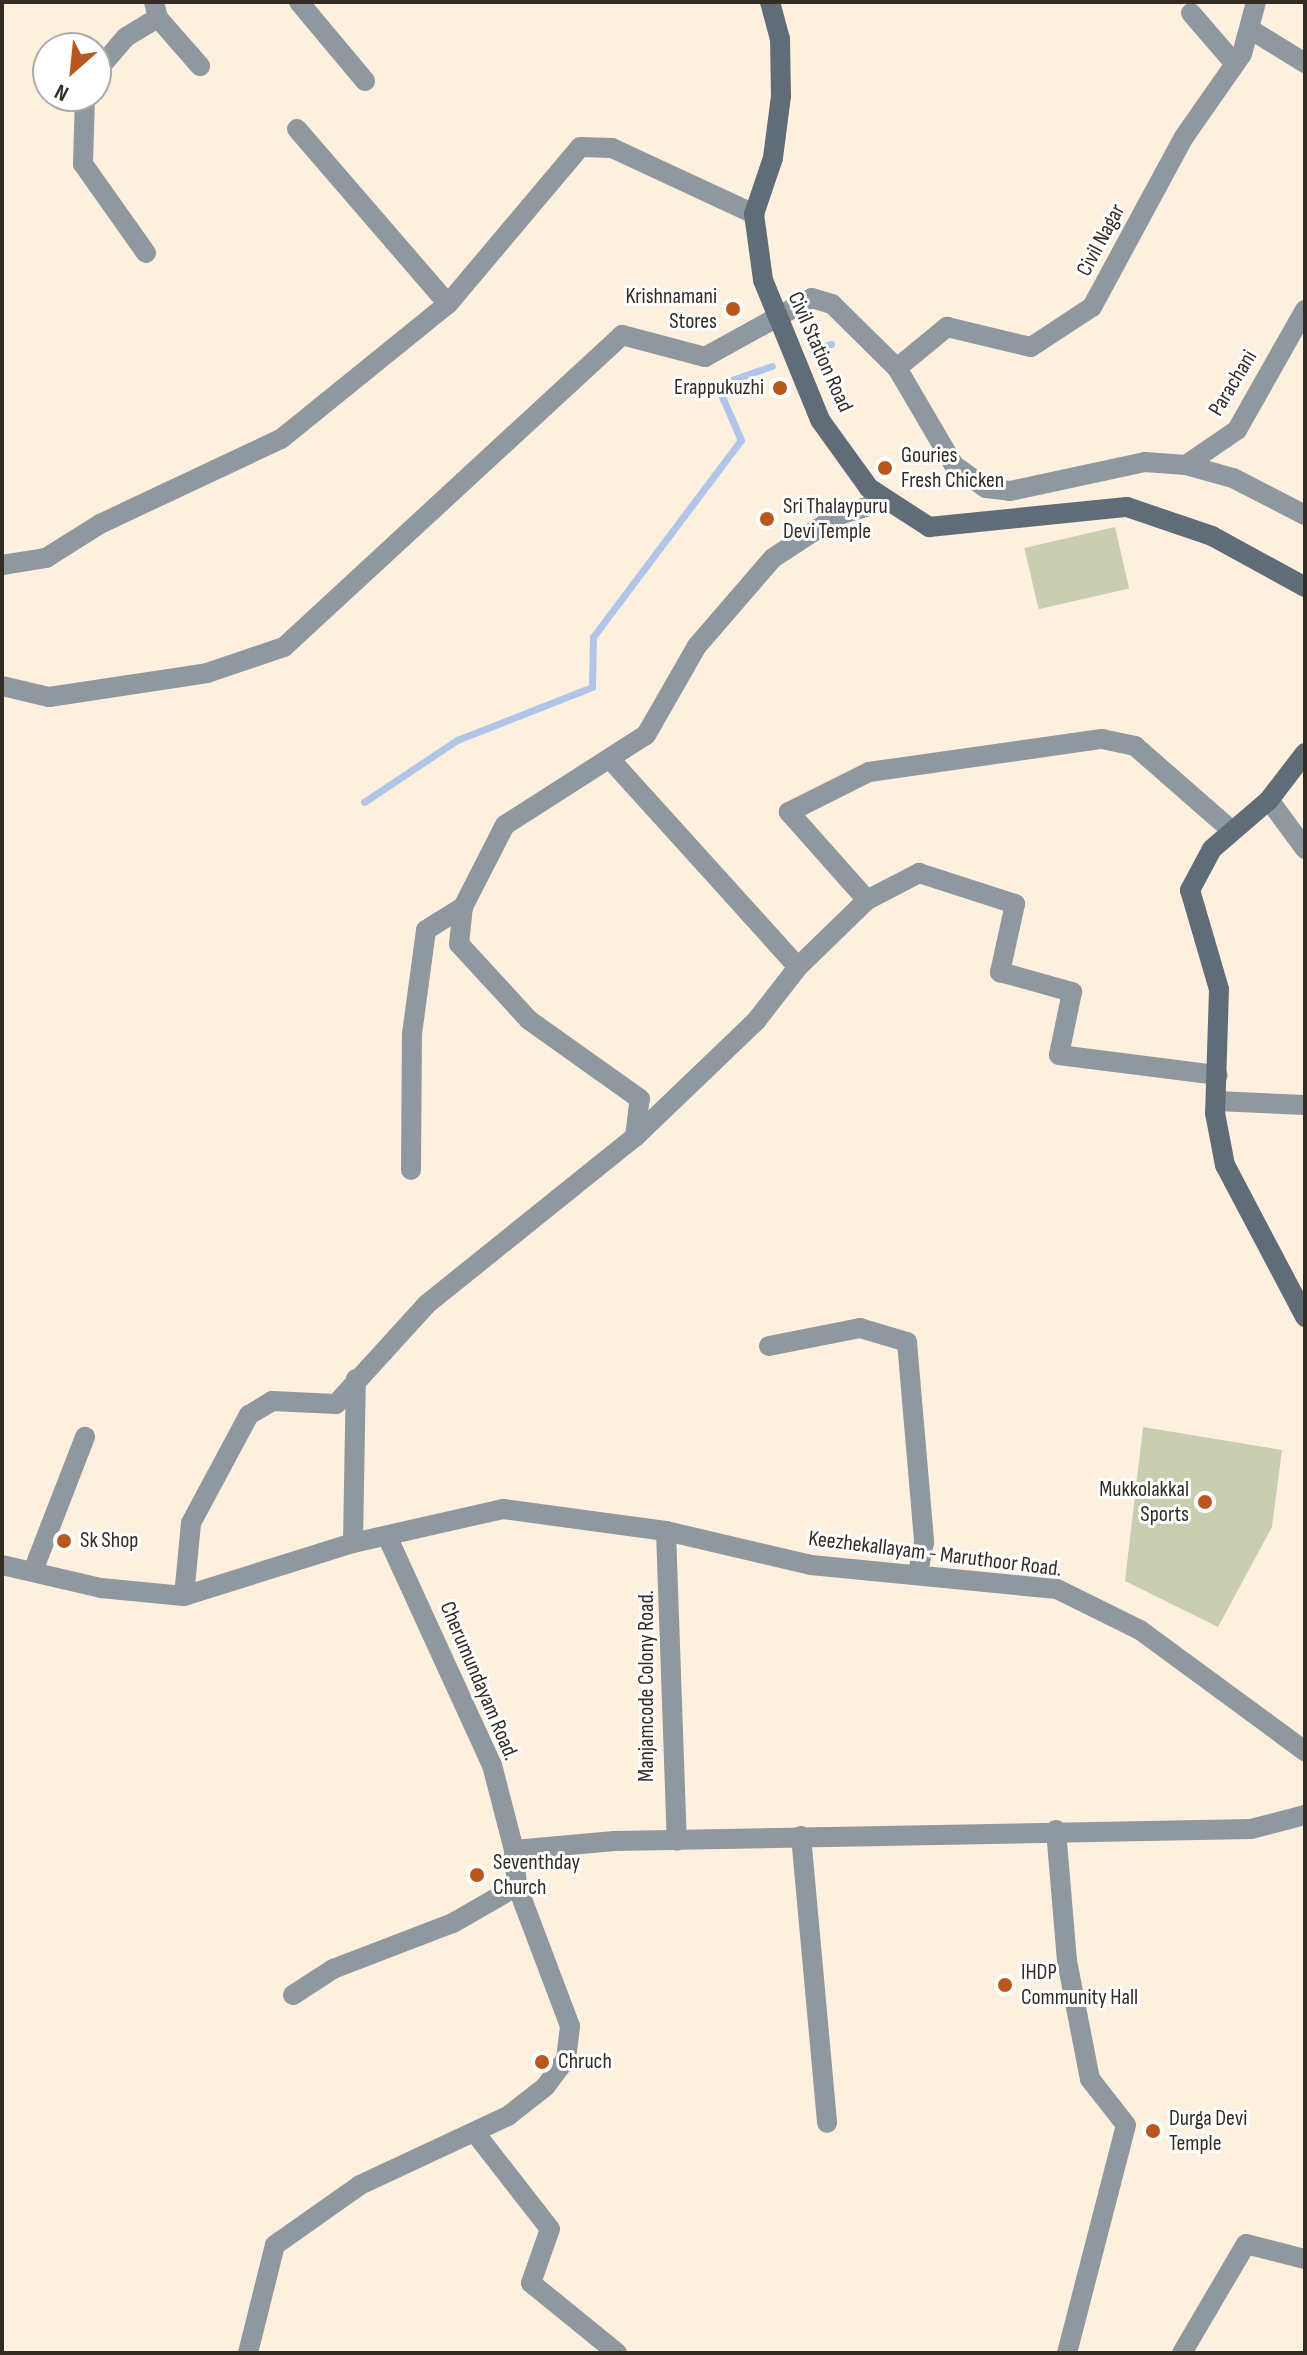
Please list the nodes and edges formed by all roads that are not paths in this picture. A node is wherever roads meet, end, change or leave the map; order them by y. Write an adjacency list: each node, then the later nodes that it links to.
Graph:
1 (299, 2): 11 (street)
2 (770, 2): 14 (main road, Civil Station Road)
3 (1256, 2): 6 (street, Civil Nagar)
4 (156, 10): 7 (street); 10 (street)
5 (1191, 13): 9 (street)
6 (1253, 31): 8 (street); 9 (street, Civil Nagar)
7 (112, 53)
8 (1305, 63)
9 (1235, 64): 19 (street, Civil Nagar)
10 (200, 66)
11 (365, 81)
12 (85, 112): 15 (street)
13 (297, 129): 16 (street)
14 (754, 214): 16 (street); 18 (main road, Civil Station Road)
15 (146, 253)
16 (448, 304): 23 (street)
17 (1305, 310): 20 (street, Parachani)
18 (773, 318): 19 (street); 21 (main road, Civil Station Road); 25 (street)
19 (897, 368): 20 (street)
20 (1186, 465): 22 (street)
21 (883, 502): 24 (main road, Civil Station Road); 27 (street)
22 (1305, 515)
23 (2, 565)
24 (1305, 587)
25 (2, 686)
26 (1305, 753): 28 (main road)
27 (610, 759): 32 (street); 33 (street)
28 (1269, 800): 29 (main road); 30 (street)
29 (1231, 830): 31 (street); 34 (main road)
30 (1305, 849)
31 (867, 900): 33 (street); 34 (street)
32 (463, 907): 37 (street); 38 (street)
33 (798, 967): 37 (street)
34 (1218, 1075): 35 (main road)
35 (1216, 1101): 36 (street); 39 (main road)
36 (1305, 1105)
37 (635, 1137): 41 (street)
38 (411, 1170)
39 (1305, 1317)
40 (769, 1346): 48 (street)
41 (356, 1379): 45 (street); 49 (street)
42 (85, 1437): 47 (street)
43 (666, 1531): 44 (street, Keezhekallayam - Maruthoor Road.); 48 (street, Keezhekallayam - Maruthoor Road.); 54 (street, Manjamcode Colony Road.)
44 (387, 1536): 45 (street, Keezhekallayam - Maruthoor Road.); 55 (street, Cherumundayam Road.)
45 (353, 1543): 49 (street, Keezhekallayam - Maruthoor Road.)
46 (2, 1565): 47 (street, Keezhekallayam - Maruthoor Road.)
47 (33, 1571): 49 (street, Keezhekallayam - Maruthoor Road.)
48 (918, 1572): 50 (street, Keezhekallayam - Maruthoor Road.)
49 (184, 1596)
50 (1305, 1751)
51 (1305, 1815): 52 (street)
52 (1056, 1830): 53 (street); 63 (street)
53 (801, 1836): 54 (street); 58 (street)
54 (677, 1841): 55 (street)
55 (514, 1850): 56 (street, Cherumundayam Road.)
56 (517, 1886): 57 (street); 59 (street, Cherumundayam Road.)
57 (293, 1995)
58 (827, 2123)
59 (476, 2134): 61 (street, Cherumundayam Road.); 62 (street)
60 (1305, 2259): 64 (street)
61 (248, 2353)
62 (617, 2353)
63 (1067, 2353)
64 (1182, 2353)

